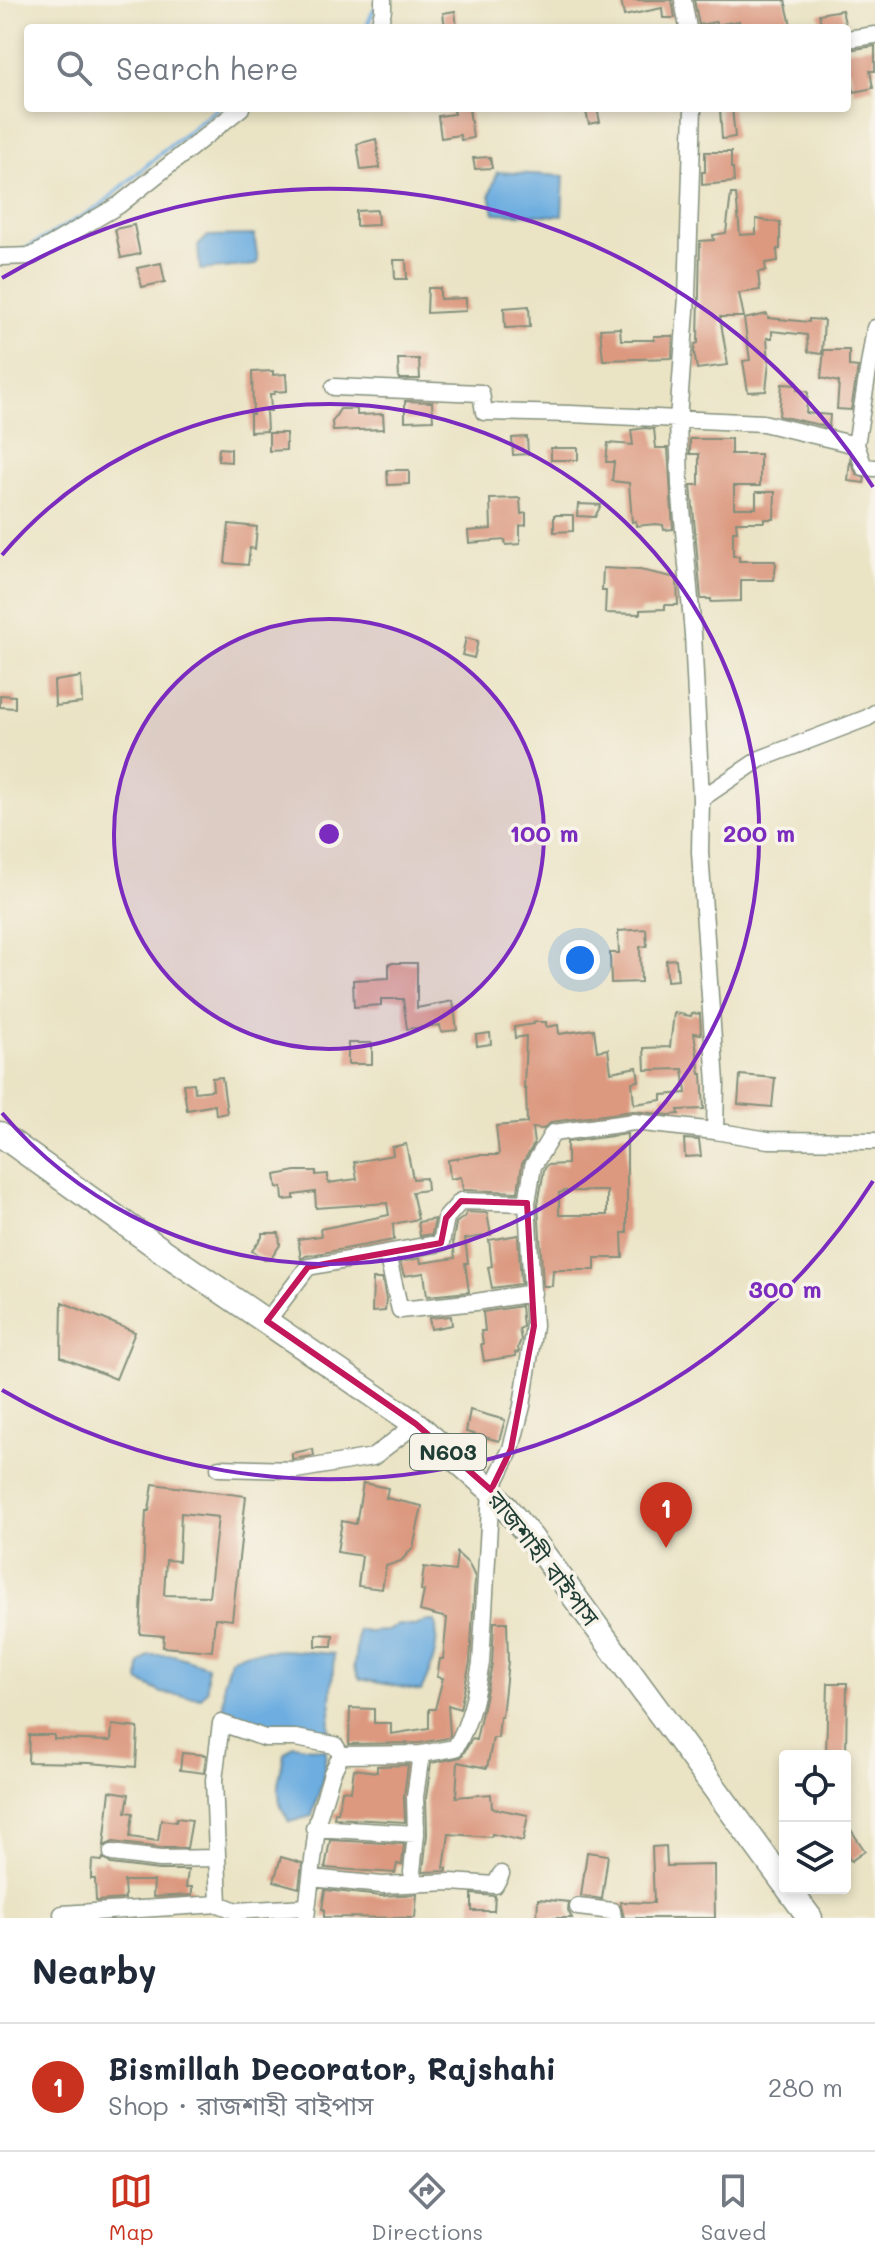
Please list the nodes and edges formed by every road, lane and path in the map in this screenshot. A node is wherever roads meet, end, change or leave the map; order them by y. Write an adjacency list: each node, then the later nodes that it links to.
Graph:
1 (683, 0): 2 (street)
2 (687, 24)
3 (875, 35): 4 (street)
4 (851, 38)
5 (236, 112): 7 (street)
6 (693, 112): 10 (street)
7 (0, 257)
8 (875, 328): 11 (street)
9 (334, 387): 10 (street)
10 (678, 420): 11 (street); 14 (street)
11 (856, 445): 12 (street)
12 (875, 468)
13 (875, 713): 14 (street)
14 (701, 799): 15 (street)
15 (715, 1131): 17 (street); 18 (street)
16 (0, 1134): 21 (highway, রাজশাহী বাইপাস / N603)
17 (875, 1141)
18 (527, 1203): 19 (street); 20 (street)
19 (387, 1254): 20 (street); 21 (street)
20 (533, 1293): 24 (street)
21 (267, 1321): 22 (highway, রাজশাহী বাইপাস / N603)
22 (416, 1424): 23 (street); 24 (highway, রাজশাহী বাইপাস / N603)
23 (219, 1468)
24 (491, 1490): 25 (street); 32 (highway, রাজশাহী বাইপাস / N603)
25 (421, 1754): 26 (street); 28 (street)
26 (341, 1755): 30 (street); 33 (street)
27 (314, 1828): 28 (street)
28 (416, 1834): 34 (street)
29 (112, 1853): 30 (street)
30 (216, 1858): 36 (street)
31 (501, 1874): 34 (street)
32 (779, 1876)
33 (311, 1878): 34 (street); 38 (street)
34 (415, 1883)
35 (792, 1894): 42 (highway, রাজশাহী বাইপাস / N603)
36 (219, 1904): 38 (street); 40 (street)
37 (578, 1907): 41 (street)
38 (306, 1912)
39 (62, 1914): 40 (street)
40 (150, 1914)
41 (613, 1918)
42 (810, 1918)

